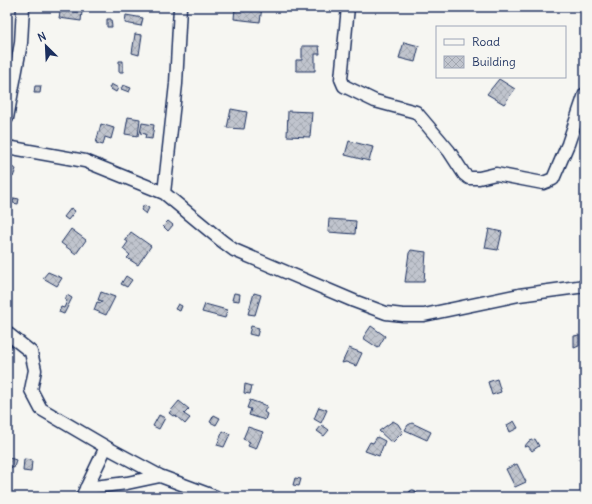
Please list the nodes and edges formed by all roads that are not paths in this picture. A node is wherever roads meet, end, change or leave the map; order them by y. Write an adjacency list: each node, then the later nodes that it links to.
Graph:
1 (23, 7): 5 (street)
2 (180, 7): 7 (street)
3 (348, 7): 4 (street)
4 (585, 94)
5 (7, 118)
6 (7, 147): 7 (street)
7 (164, 193): 8 (street)
8 (585, 286)
9 (7, 333): 10 (street)
10 (106, 447): 11 (street); 12 (street)
11 (160, 476): 12 (street); 13 (street)
12 (84, 493)
13 (216, 497)

